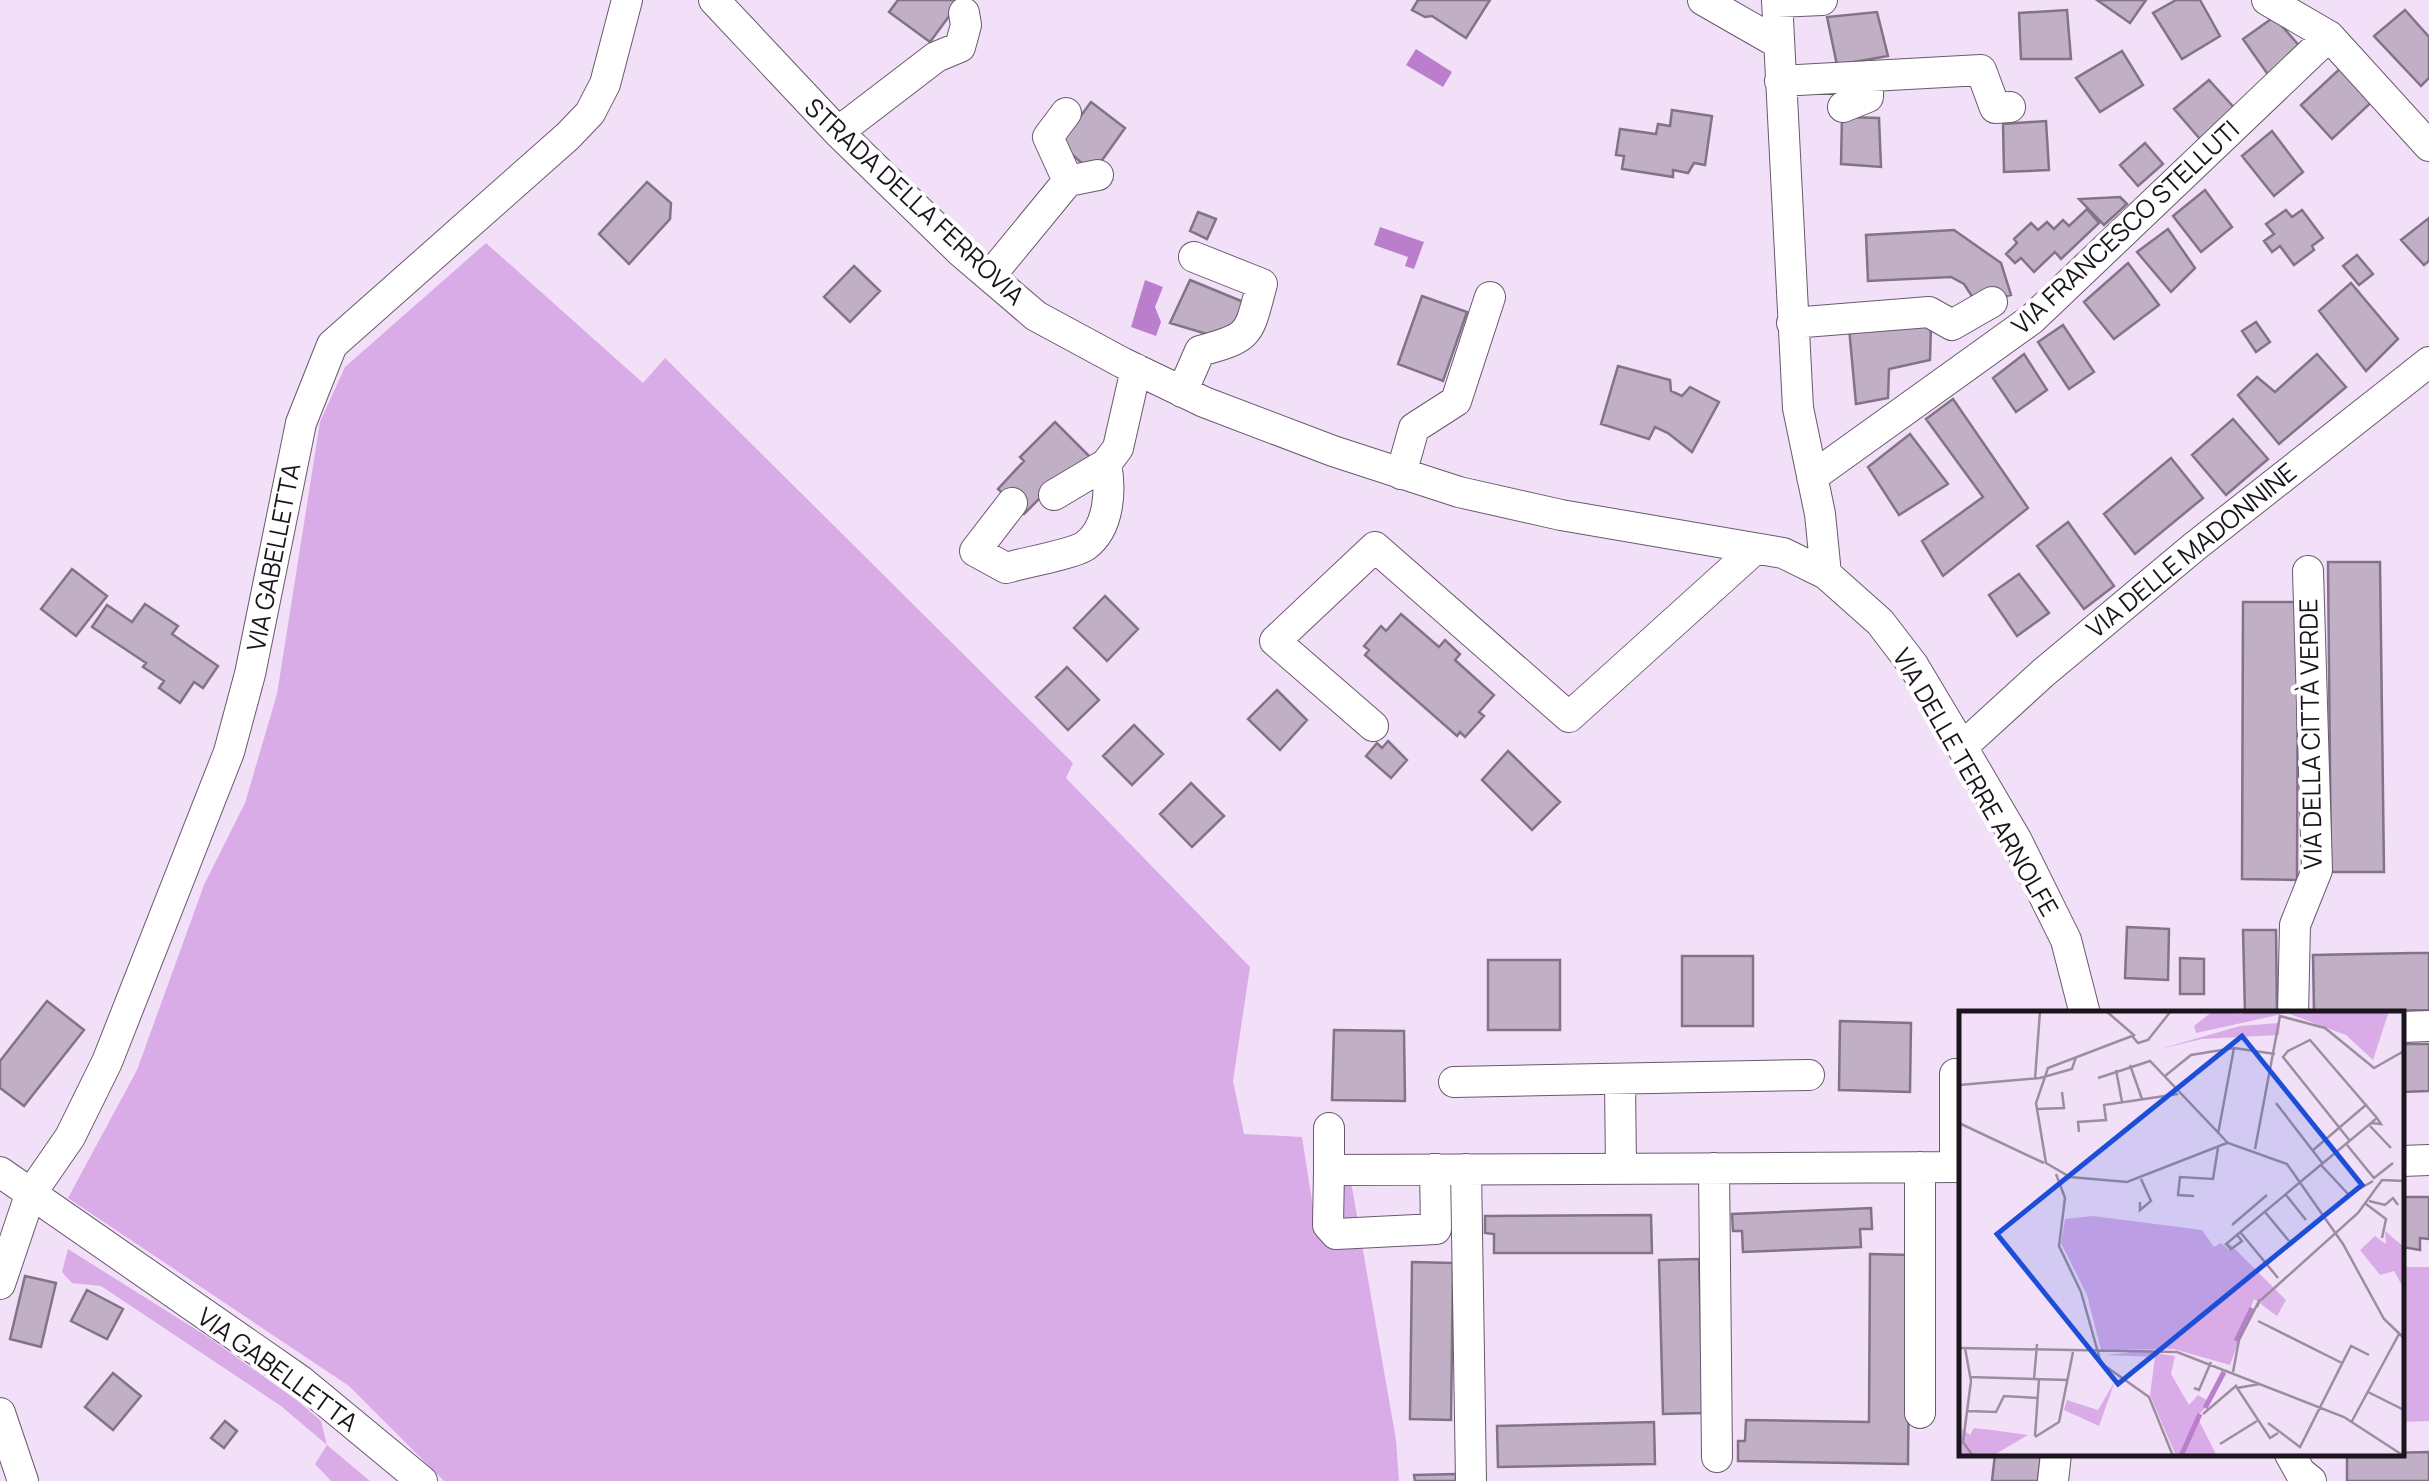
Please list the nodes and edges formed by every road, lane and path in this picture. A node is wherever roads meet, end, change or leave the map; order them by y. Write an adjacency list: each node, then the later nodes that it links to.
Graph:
1 (627, 0): 53 (street, VIA GABELLETTA)
2 (714, 0): 15 (street, STRADA DELLA FERROVIA)
3 (1703, 0): 9 (street)
4 (1822, 0): 6 (street)
5 (2267, 0): 8 (street)
6 (1777, 1): 9 (street)
7 (964, 13): 15 (street)
8 (2329, 36): 16 (street); 27 (street, VIA FRANCESCO STELLUTI)
9 (1778, 44): 11 (street)
10 (1868, 76): 11 (street); 12 (street); 13 (street)
11 (1780, 82): 21 (street)
12 (1843, 107)
13 (2010, 107)
14 (1066, 112): 18 (street)
15 (838, 132): 18 (street, STRADA DELLA FERROVIA)
16 (2429, 146)
17 (1194, 257): 24 (street)
18 (990, 276): 23 (street, STRADA DELLA FERROVIA)
19 (1490, 298): 26 (street)
20 (1992, 302): 21 (street)
21 (1792, 323): 27 (street)
22 (2429, 362): 35 (street, VIA DELLE MADONNINE)
23 (1136, 369): 24 (street, STRADA DELLA FERROVIA); 25 (street)
24 (1182, 392): 26 (street, STRADA DELLA FERROVIA)
25 (1106, 464): 28 (street); 29 (street)
26 (1401, 474): 31 (street, STRADA DELLA FERROVIA)
27 (1812, 476): 30 (street)
28 (1054, 495)
29 (1012, 503)
30 (1820, 514): 31 (street); 33 (street)
31 (1769, 551): 33 (street, STRADA DELLA FERROVIA); 34 (street)
32 (2308, 570): 37 (street, VIA DELLA CITTÀ VERDE)
33 (1826, 574): 35 (street, VIA DELLE TERRE ARNOLFE)
34 (1372, 726)
35 (1962, 747): 36 (street, VIA DELLE TERRE ARNOLFE)
36 (2084, 1011)
37 (2293, 1011)
38 (2429, 1026): 39 (street)
39 (2404, 1027)
40 (1959, 1074): 46 (street)
41 (1810, 1075): 42 (street)
42 (1620, 1081): 43 (street); 47 (street)
43 (1454, 1082)
44 (1329, 1128): 50 (street)
45 (1920, 1167): 46 (street); 48 (street); 55 (street)
46 (1958, 1167)
47 (1621, 1168): 48 (street); 49 (street)
48 (1714, 1168): 59 (street)
49 (1466, 1169): 51 (street); 62 (street)
50 (1329, 1170): 51 (street); 51 (street)
51 (1435, 1170)
52 (0, 1172): 53 (street, VIA GABELLETTA)
53 (30, 1196): 54 (street); 61 (street, VIA GABELLETTA)
54 (0, 1284)
55 (1920, 1413)
56 (0, 1414): 60 (street)
57 (2056, 1456): 63 (street)
58 (2291, 1456): 64 (street)
59 (1717, 1458)
60 (23, 1481)
61 (422, 1481)
62 (1471, 1481)
63 (2053, 1481)
64 (2310, 1481)

